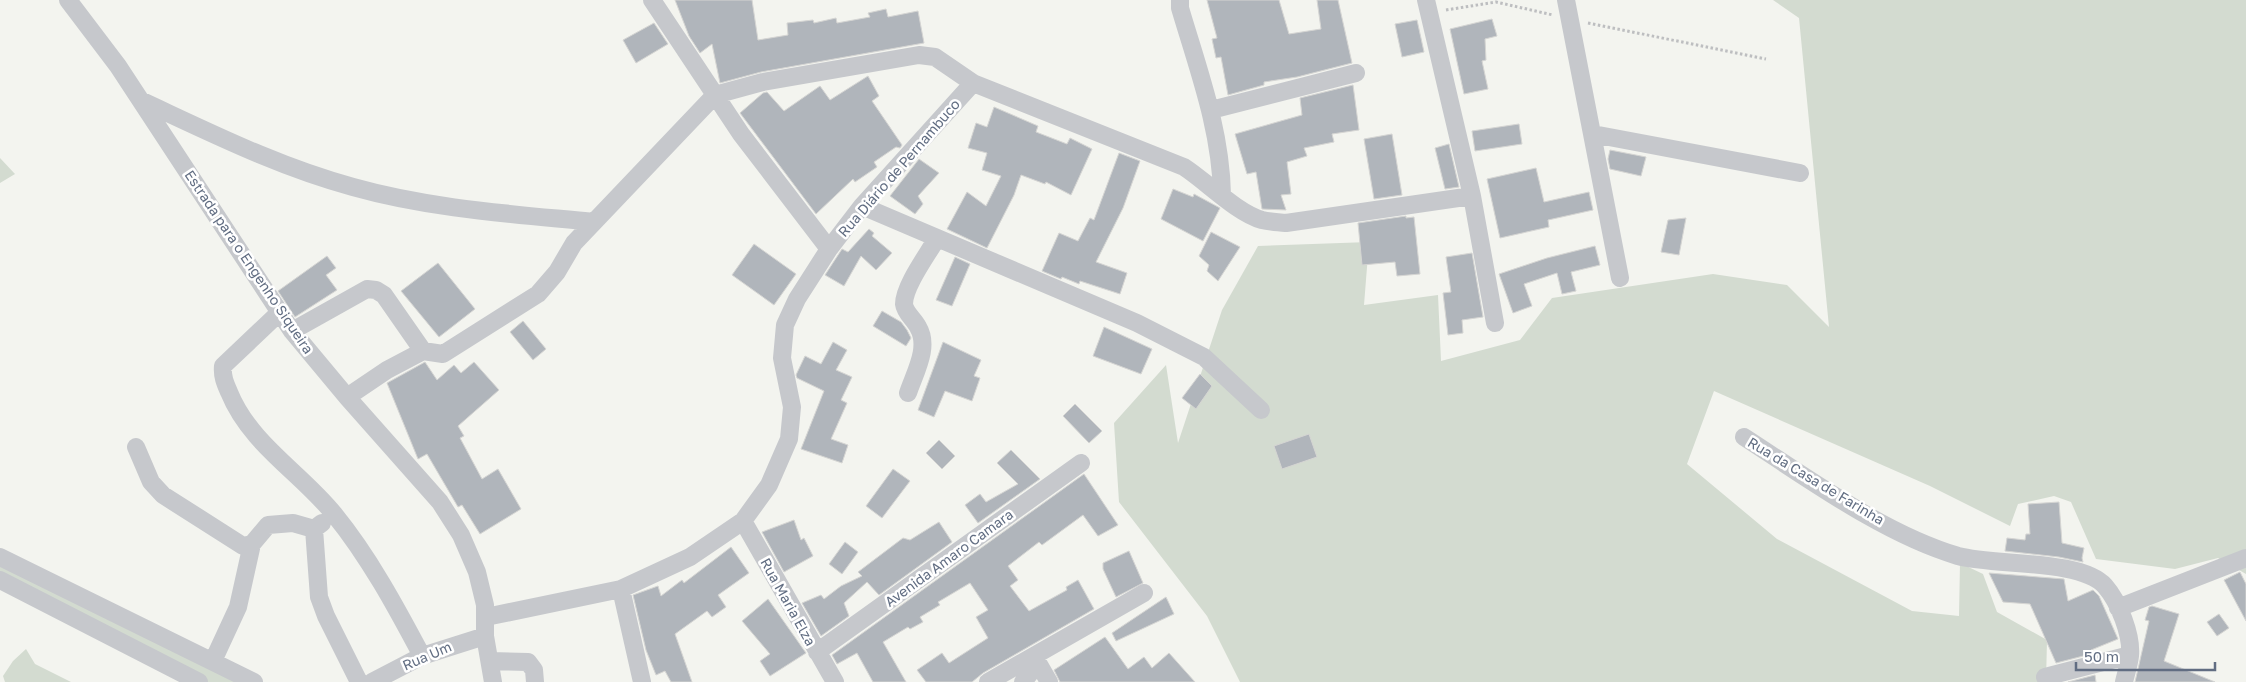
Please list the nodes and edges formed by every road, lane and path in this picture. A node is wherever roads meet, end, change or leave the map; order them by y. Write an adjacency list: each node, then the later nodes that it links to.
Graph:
1 (68, 0): 11 (street, Estrada para o Engenho Siqueira)
2 (652, 0): 10 (street)
3 (1180, 0): 12 (street)
4 (1566, 0): 6 (street)
5 (1427, 7): 6 (path); 16 (street)
6 (1569, 19): 7 (path); 13 (street)
7 (1766, 59)
8 (1356, 73): 12 (street)
9 (973, 83): 10 (street); 15 (street); 17 (street, Rua Diário de Pernambuco)
10 (715, 95): 18 (street); 20 (street)
11 (141, 100): 18 (street); 22 (street, Estrada para o Engenho Siqueira)
12 (1211, 110): 15 (street)
13 (1593, 134): 14 (street); 21 (street)
14 (1800, 173)
15 (1222, 195): 16 (street)
16 (1472, 196): 23 (street)
17 (862, 206): 19 (street); 20 (street, Rua Diário de Pernambuco)
18 (594, 222): 25 (street)
19 (937, 238): 26 (street); 28 (street)
20 (829, 249): 33 (street, Rua Diário de Pernambuco)
21 (1620, 278)
22 (280, 312): 24 (street, Estrada para o Engenho Siqueira); 32 (street)
23 (1496, 323)
24 (292, 331): 25 (street); 27 (street, Estrada para o Engenho Siqueira)
25 (423, 351): 27 (street)
26 (908, 393)
27 (347, 397): 43 (street, Estrada para o Engenho Siqueira)
28 (1261, 410)
29 (1744, 437): 41 (street, Rua da Casa de Farinha)
30 (136, 447): 35 (street)
31 (1081, 463): 46 (street, Avenida Amaro Camara)
32 (333, 513): 34 (street); 48 (street)
33 (743, 521): 39 (street, Rua Diário de Pernambuco); 46 (street, Rua Maria Elza)
34 (314, 529): 35 (street); 55 (street)
35 (252, 544): 50 (street)
36 (0, 557): 42 (street)
37 (2246, 558): 41 (street)
38 (0, 580): 44 (street)
39 (621, 588): 43 (street, Rua Diário de Pernambuco); 59 (street)
40 (1144, 594): 49 (street)
41 (2118, 608): 47 (street, Rua da Casa de Farinha)
42 (110, 609): 44 (street); 50 (street)
43 (486, 617): 45 (street, Estrada para o Engenho Siqueira)
44 (98, 630): 53 (street)
45 (485, 636): 48 (street, Rua Um); 51 (street, Estrada para o Engenho Siqueira)
46 (817, 652): 60 (street, Rua Maria Elza)
47 (2130, 655): 52 (street); 64 (street, Rua da Casa de Farinha)
48 (422, 656): 56 (street, Rua Um)
49 (1036, 659): 61 (street); 62 (street); 63 (street)
50 (213, 661): 54 (street)
51 (490, 661): 57 (street, Estrada para o Engenho Siqueira); 58 (street)
52 (2045, 677)
53 (199, 682)
54 (254, 682)
55 (359, 682)
56 (372, 682)
57 (493, 682)
58 (535, 682)
59 (642, 682)
60 (835, 682)
61 (988, 682)
62 (1023, 682)
63 (1049, 682)
64 (2124, 682)

